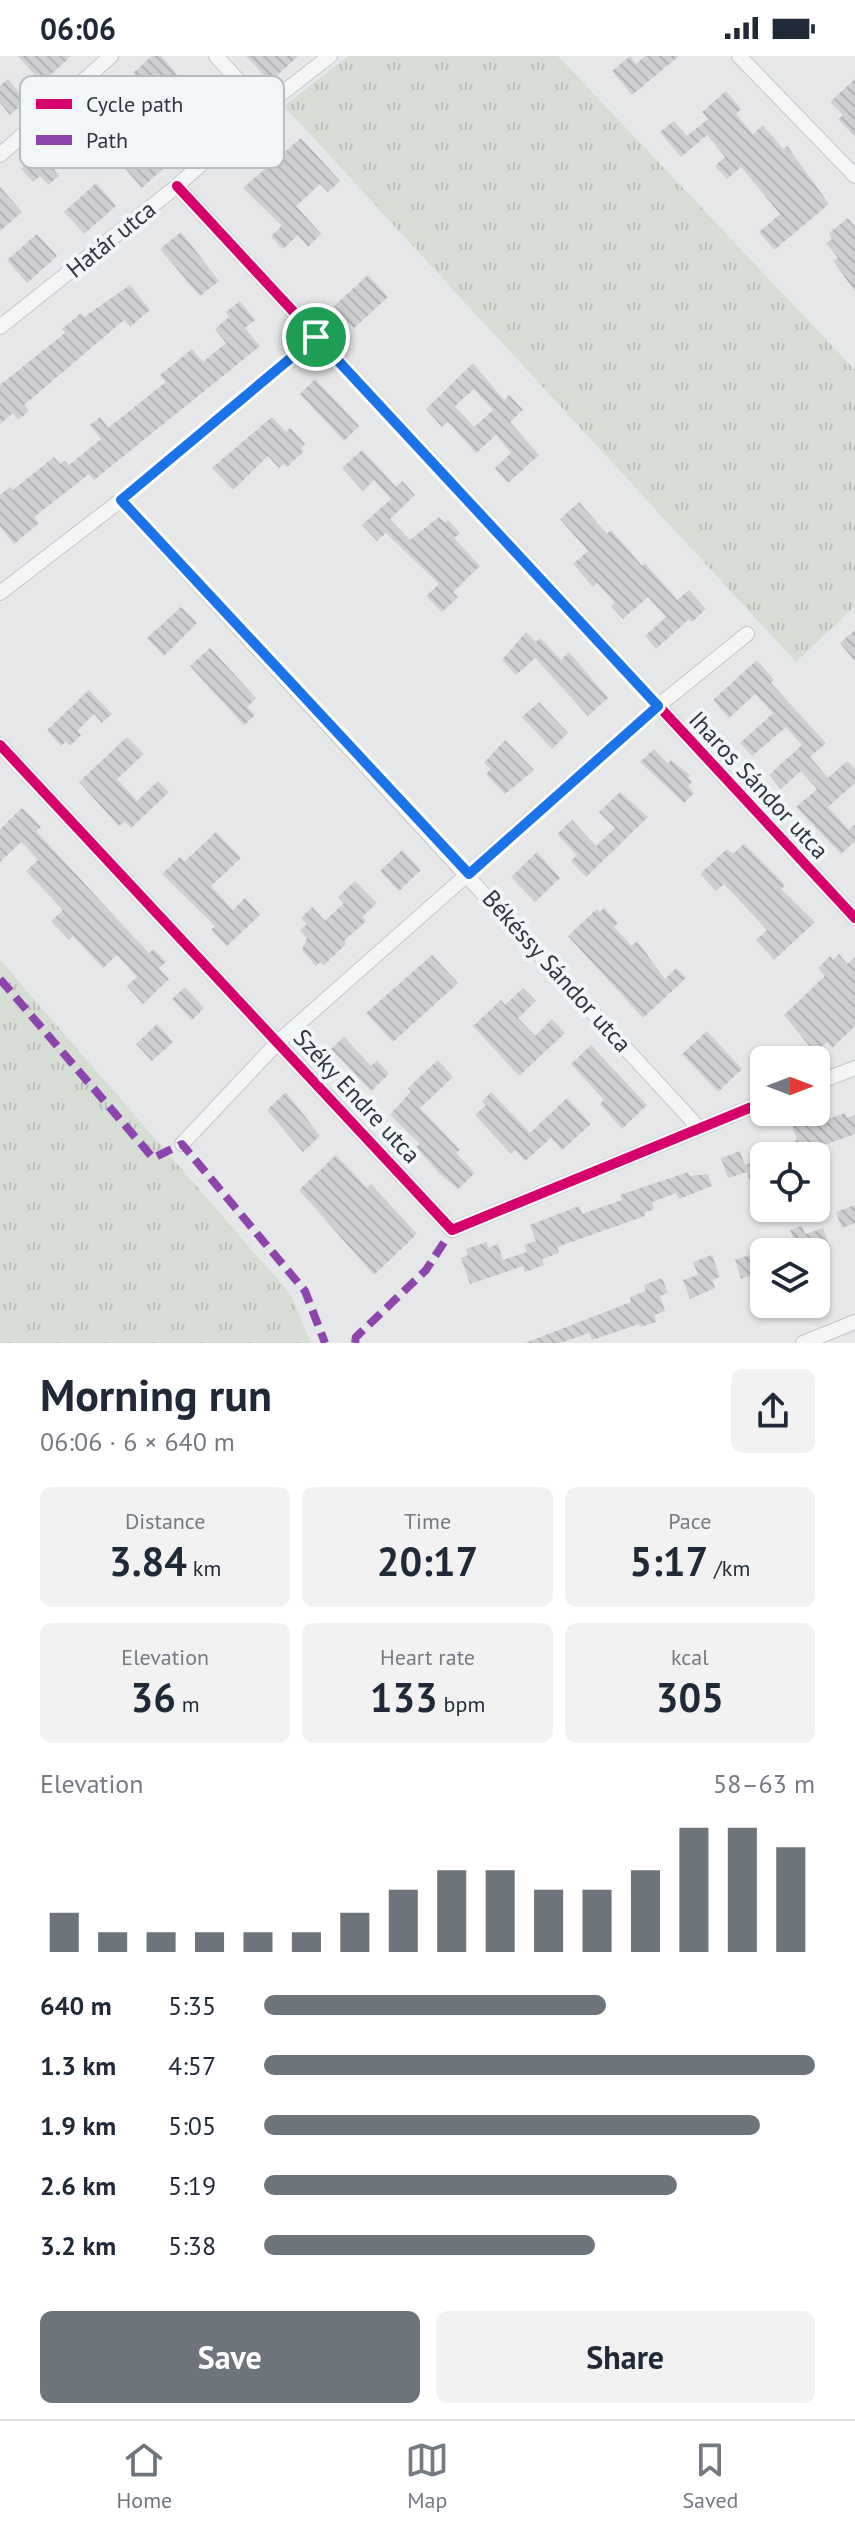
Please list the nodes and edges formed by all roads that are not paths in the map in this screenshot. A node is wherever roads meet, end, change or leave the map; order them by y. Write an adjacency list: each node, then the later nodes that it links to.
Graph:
1 (111, 56): 5 (street)
2 (216, 56): 6 (street)
3 (330, 56): 7 (street, Határ utca)
4 (739, 56): 11 (street)
5 (89, 76)
6 (234, 76)
7 (284, 92)
8 (20, 137): 9 (street)
9 (0, 155)
10 (197, 168): 12 (street, Határ utca)
11 (855, 176)
12 (177, 186): 13 (street, Határ utca); 14 (street, Iharos Sándor utca)
13 (0, 327)
14 (316, 337): 15 (street); 18 (street, Iharos Sándor utca)
15 (121, 500): 16 (street); 20 (street, Békéssy Sándor utca)
16 (0, 593)
17 (747, 634): 18 (street)
18 (658, 706): 20 (street); 21 (street, Iharos Sándor utca)
19 (0, 745): 22 (street, Széky Endre utca)
20 (469, 874): 22 (street); 26 (street, Békéssy Sándor utca)
21 (855, 918)
22 (279, 1041): 26 (street, Széky Endre utca); 27 (street)
23 (855, 1068): 24 (street)
24 (830, 1078)
25 (750, 1107): 26 (street, Széky Endre utca)
26 (698, 1127)
27 (182, 1144)
28 (855, 1322): 29 (street)
29 (803, 1343)

